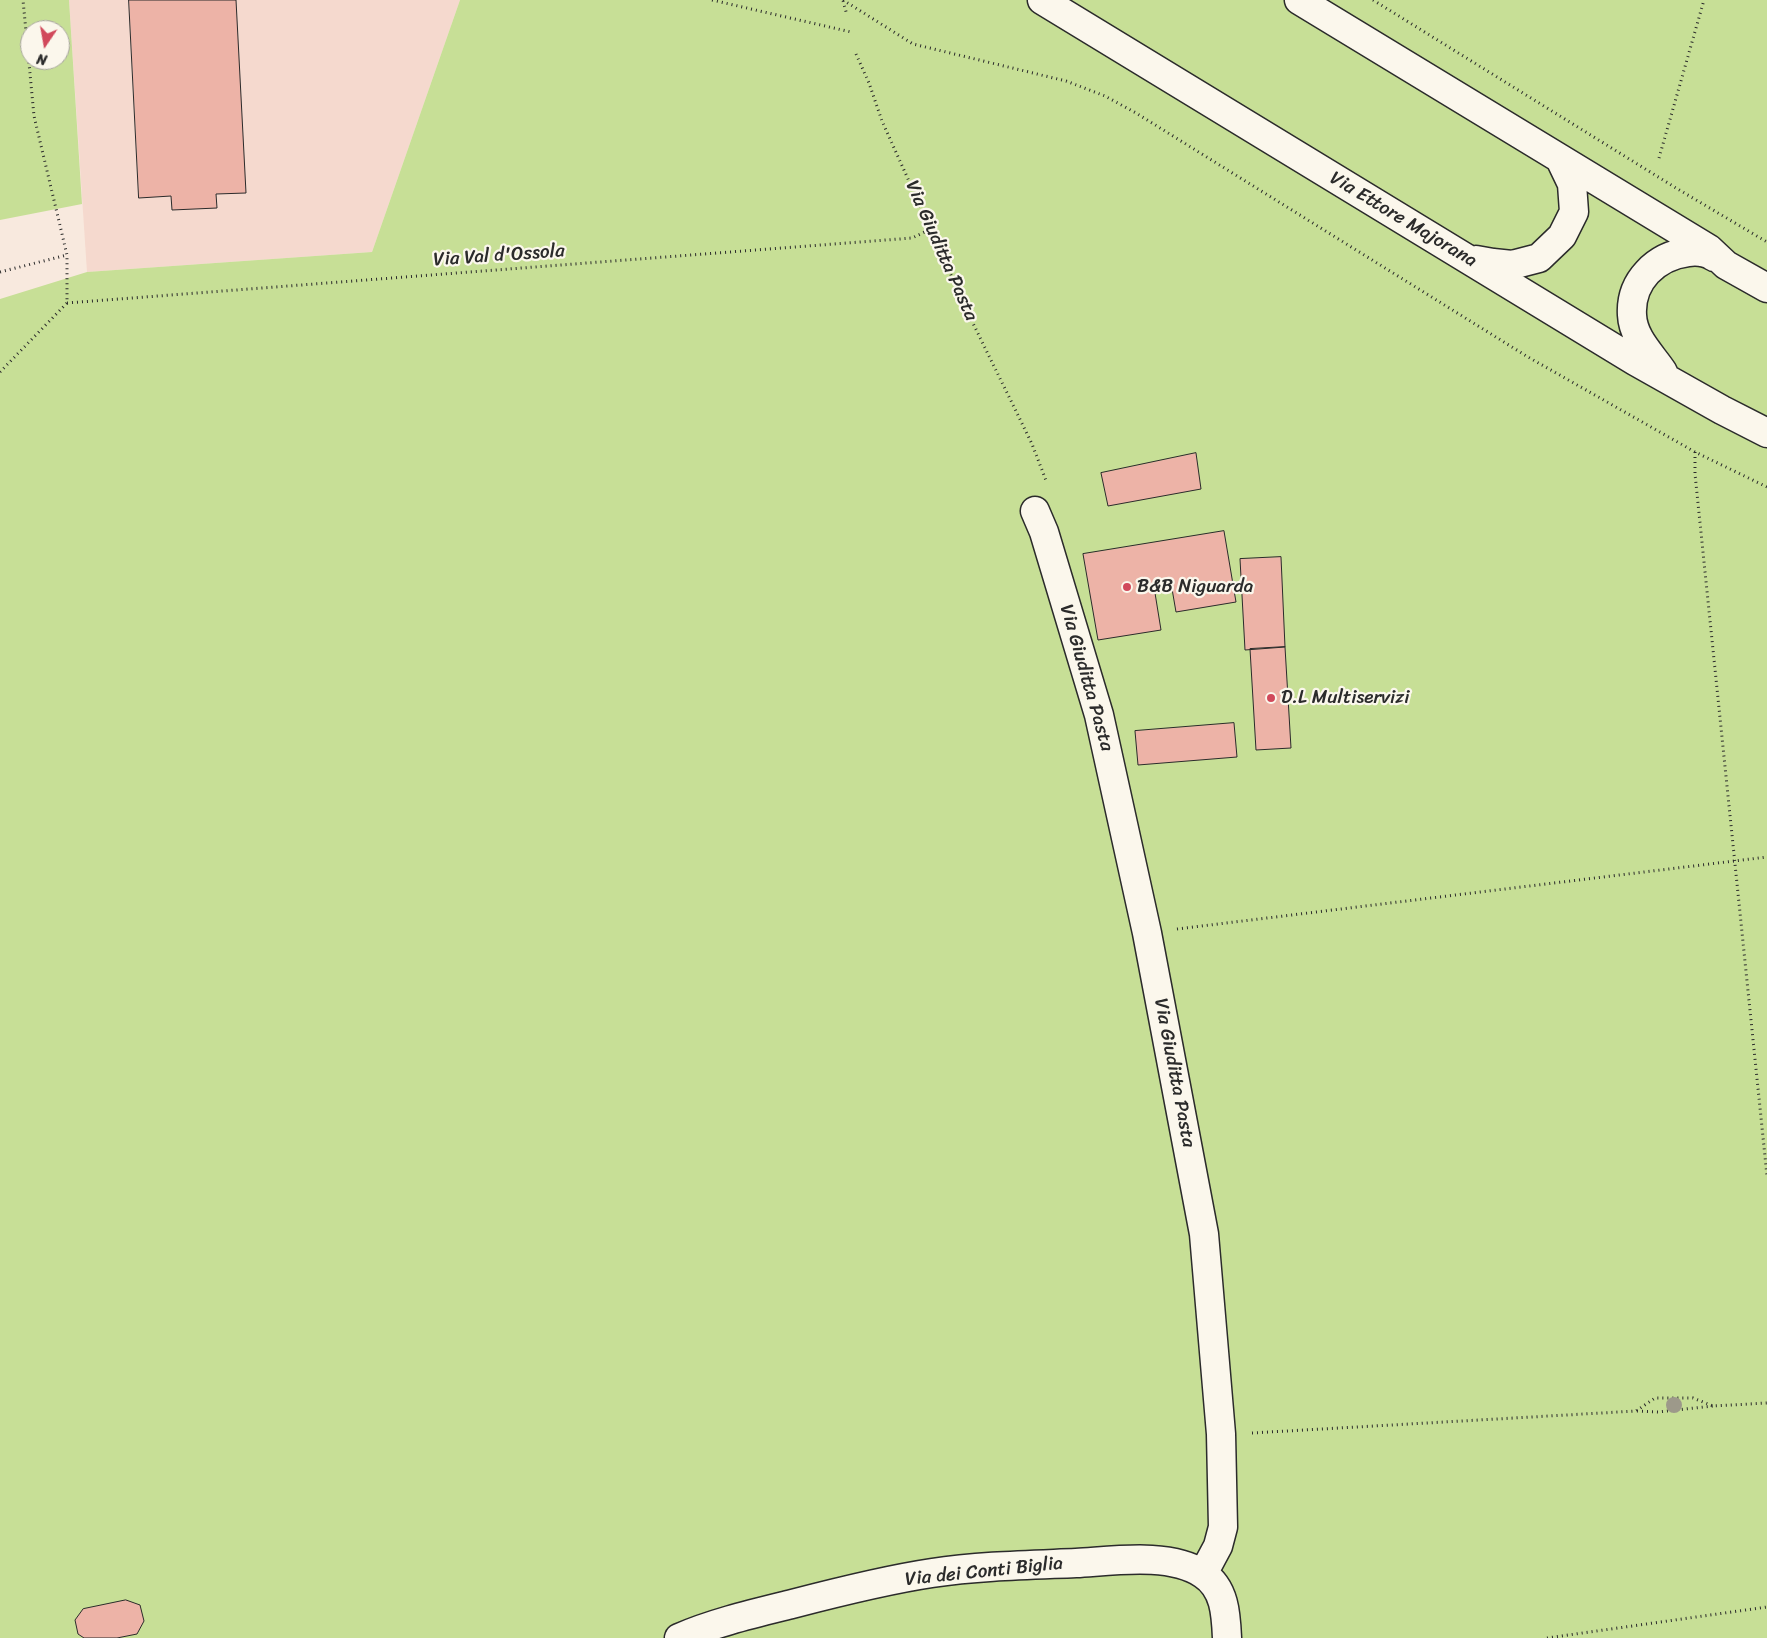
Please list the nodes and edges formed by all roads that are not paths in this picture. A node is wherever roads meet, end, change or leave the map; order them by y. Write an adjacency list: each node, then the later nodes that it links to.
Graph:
1 (1042, 0): 4 (street, Via Ettore Majorana)
2 (1299, 0): 3 (street)
3 (1560, 159): 4 (street); 5 (street)
4 (1465, 257): 7 (street, Via Ettore Majorana)
5 (1726, 265): 6 (street); 7 (street)
6 (1767, 288)
7 (1670, 381): 8 (street, Via Ettore Majorana)
8 (1767, 433)
9 (1035, 511): 10 (street, Via Giuditta Pasta)
10 (1204, 1574): 11 (street, Via dei Conti Biglia); 12 (street)
11 (679, 1638)
12 (1227, 1638)

